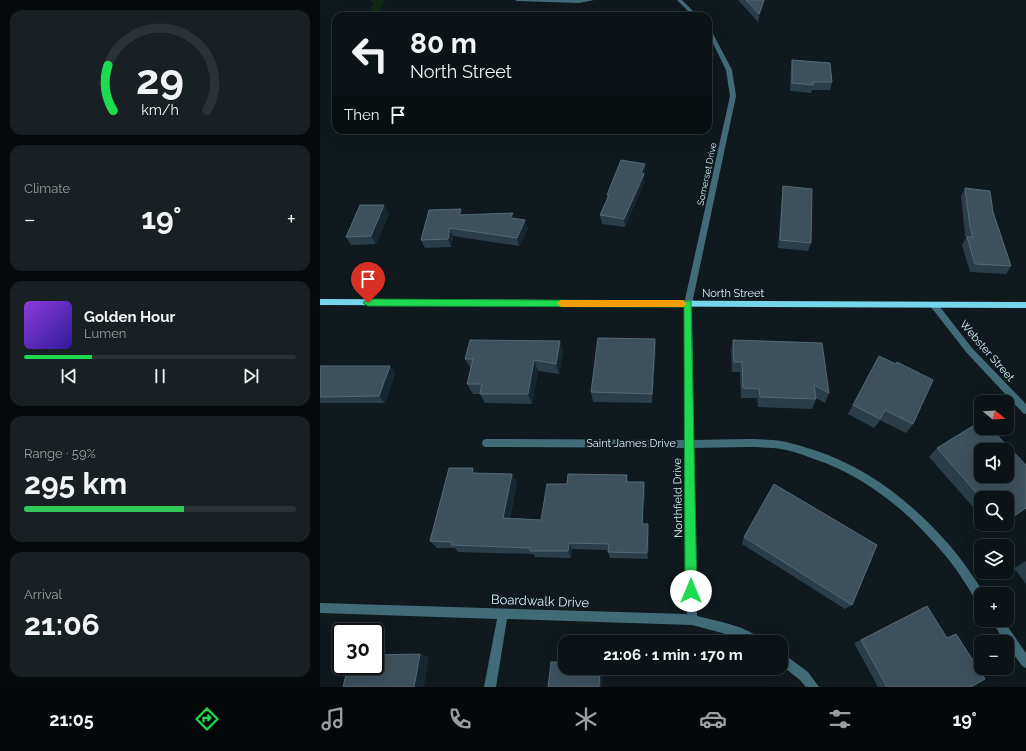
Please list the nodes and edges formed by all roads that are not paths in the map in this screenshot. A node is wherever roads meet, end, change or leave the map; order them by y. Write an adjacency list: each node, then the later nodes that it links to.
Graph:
1 (517, 0): 2 (street)
2 (592, 0)
3 (679, 0): 4 (street)
4 (692, 12)
5 (712, 36): 7 (street, Somerset Drive)
6 (320, 302): 7 (main road, North Street)
7 (688, 304): 8 (main road, North Street); 12 (street, Northfield Drive)
8 (934, 305): 9 (main road, North Street); 10 (street, Webster Street)
9 (1026, 305)
10 (1026, 410)
11 (486, 443): 12 (street, Saint James Drive)
12 (690, 443): 13 (street, Saint James Drive); 16 (street, Northfield Drive)
13 (974, 588)
14 (320, 608): 15 (street, Boardwalk Drive)
15 (503, 614): 16 (street, Boardwalk Drive); 21 (street)
16 (692, 620): 18 (street, Boardwalk Drive)
17 (1001, 627): 19 (street)
18 (744, 635)
19 (1026, 662)
20 (788, 663): 22 (street)
21 (490, 687)
22 (813, 687)

